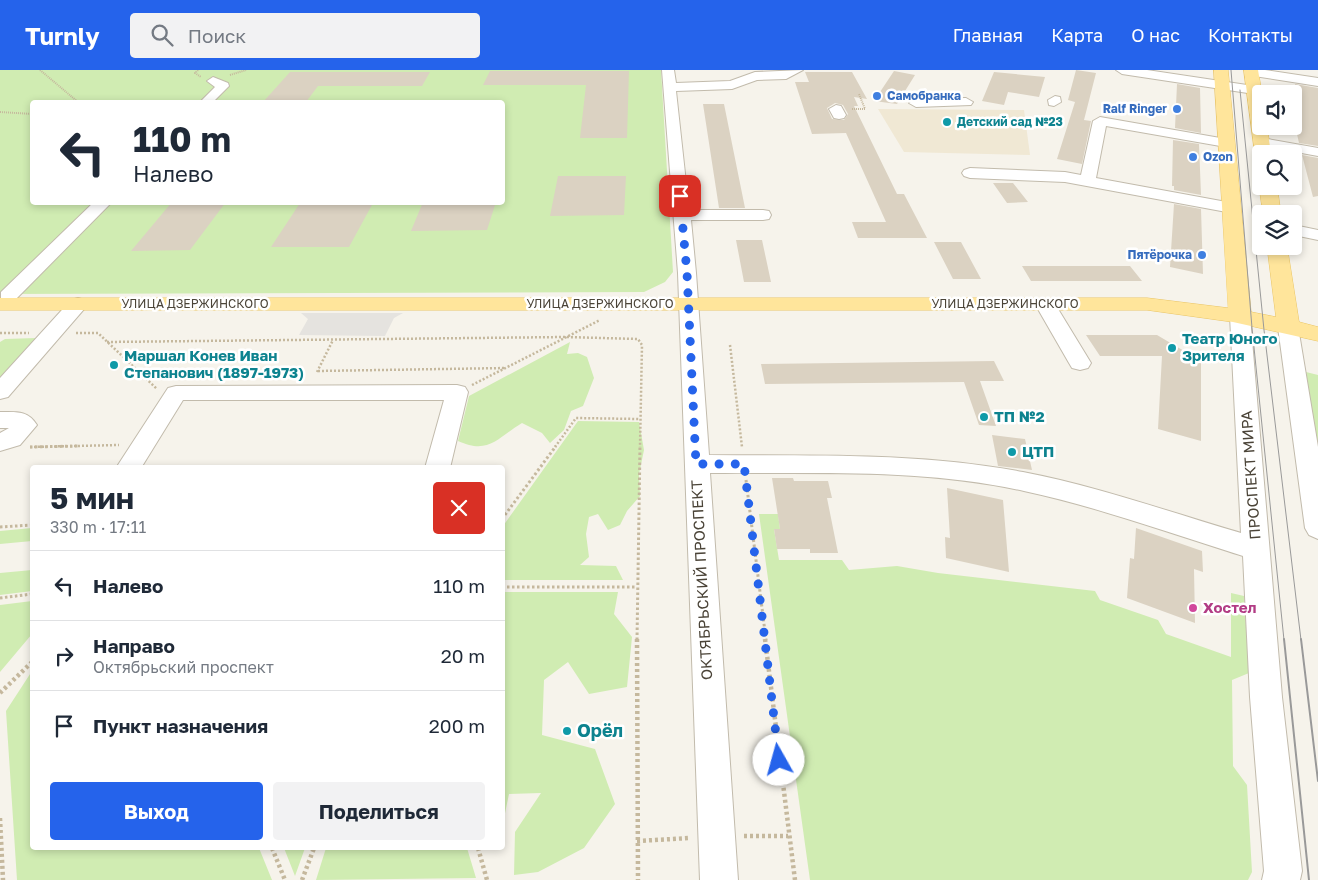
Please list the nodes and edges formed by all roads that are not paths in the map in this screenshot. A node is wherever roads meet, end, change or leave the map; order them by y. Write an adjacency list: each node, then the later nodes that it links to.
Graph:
1 (668, 70): 9 (street, ОКТЯБРЬСКИЙ ПРОСПЕКТ)
2 (797, 70): 9 (street)
3 (1122, 70): 5 (street)
4 (1247, 71): 7 (street); 8 (main road)
5 (1222, 78): 10 (street); 16 (main road, ПРОСПЕКТ МИРА)
6 (212, 81): 11 (street)
7 (1318, 82)
8 (1252, 85)
9 (669, 87): 13 (street, ОКТЯБРЬСКИЙ ПРОСПЕКТ)
10 (1252, 89)
11 (208, 100)
12 (966, 102): 15 (street)
13 (670, 103): 14 (street); 23 (street, ОКТЯБРЬСКИЙ ПРОСПЕКТ)
14 (689, 103)
15 (916, 103)
16 (1226, 143): 20 (street); 22 (main road, ПРОСПЕКТ МИРА)
17 (1302, 151): 18 (street)
18 (1318, 152)
19 (970, 173): 20 (street)
20 (1088, 181): 22 (street)
21 (101, 205): 28 (street)
22 (1232, 208): 32 (main road, ПРОСПЕКТ МИРА)
23 (682, 215): 24 (street); 30 (street, ОКТЯБРЬСКИЙ ПРОСПЕКТ)
24 (763, 215)
25 (1302, 232): 26 (street)
26 (1318, 235)
27 (1278, 255): 33 (main road)
28 (4, 300): 29 (main road, УЛИЦА ДЗЕРЖИНСКОГО)
29 (78, 304): 30 (main road, УЛИЦА ДЗЕРЖИНСКОГО); 36 (street)
30 (689, 304): 31 (main road, УЛИЦА ДЗЕРЖИНСКОГО); 39 (street, ОКТЯБРЬСКИЙ ПРОСПЕКТ)
31 (1045, 304): 32 (main road, УЛИЦА ДЗЕРЖИНСКОГО); 35 (street)
32 (1240, 316): 33 (main road, УЛИЦА ДЗЕРЖИНСКОГО); 43 (street, ПРОСПЕКТ МИРА)
33 (1288, 327): 34 (main road, УЛИЦА ДЗЕРЖИНСКОГО); 42 (street)
34 (1318, 334)
35 (1080, 363)
36 (0, 392)
37 (0, 420): 38 (street)
38 (0, 442)
39 (696, 464): 43 (street); 44 (street, ОКТЯБРЬСКИЙ ПРОСПЕКТ)
40 (130, 465): 41 (street)
41 (438, 465)
42 (1318, 528)
43 (1256, 549): 45 (street, ПРОСПЕКТ МИРА)
44 (719, 880)
45 (1281, 880)

